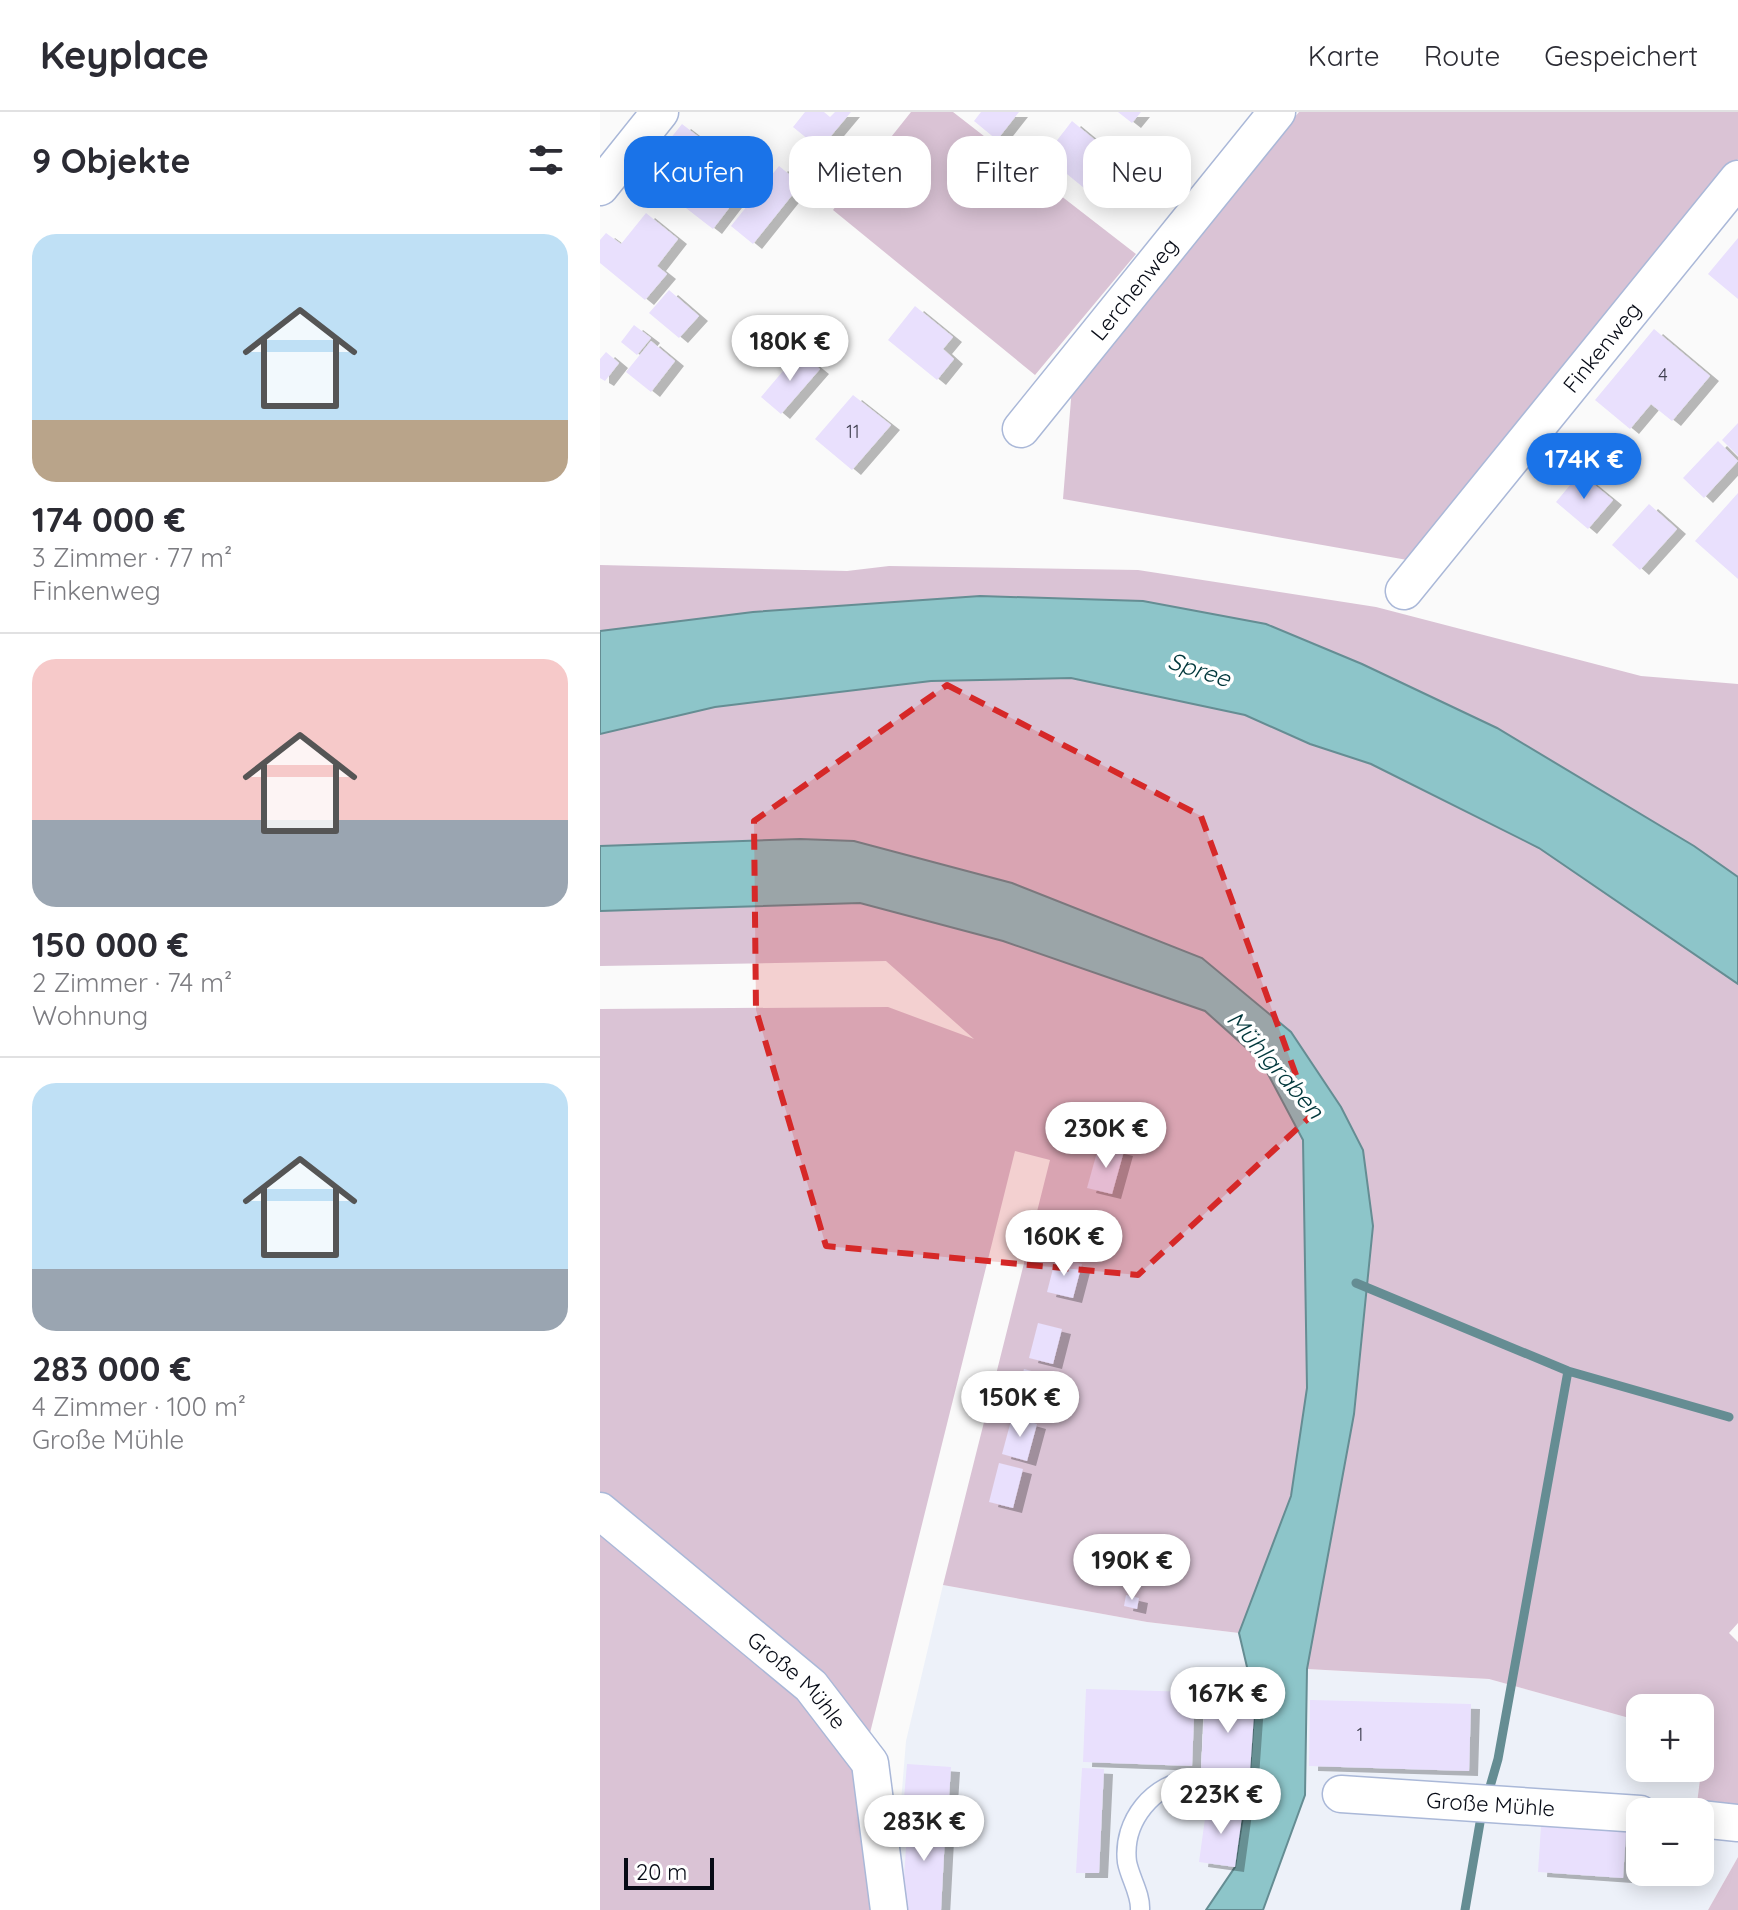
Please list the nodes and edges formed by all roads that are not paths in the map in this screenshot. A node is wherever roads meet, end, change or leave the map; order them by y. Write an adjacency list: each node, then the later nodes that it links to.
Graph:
1 (660, 112): 4 (street)
2 (1277, 112): 5 (street, Lerchenweg)
3 (1738, 179): 6 (street, Finkenweg)
4 (600, 187)
5 (1021, 429)
6 (1404, 591)
7 (600, 1511): 13 (street, Große Mühle)
8 (1193, 1780): 14 (lane)
9 (1341, 1794): 10 (street, Große Mühle)
10 (1626, 1813)
11 (1714, 1820): 12 (street)
12 (1738, 1823)
13 (889, 1910)
14 (1140, 1910)

